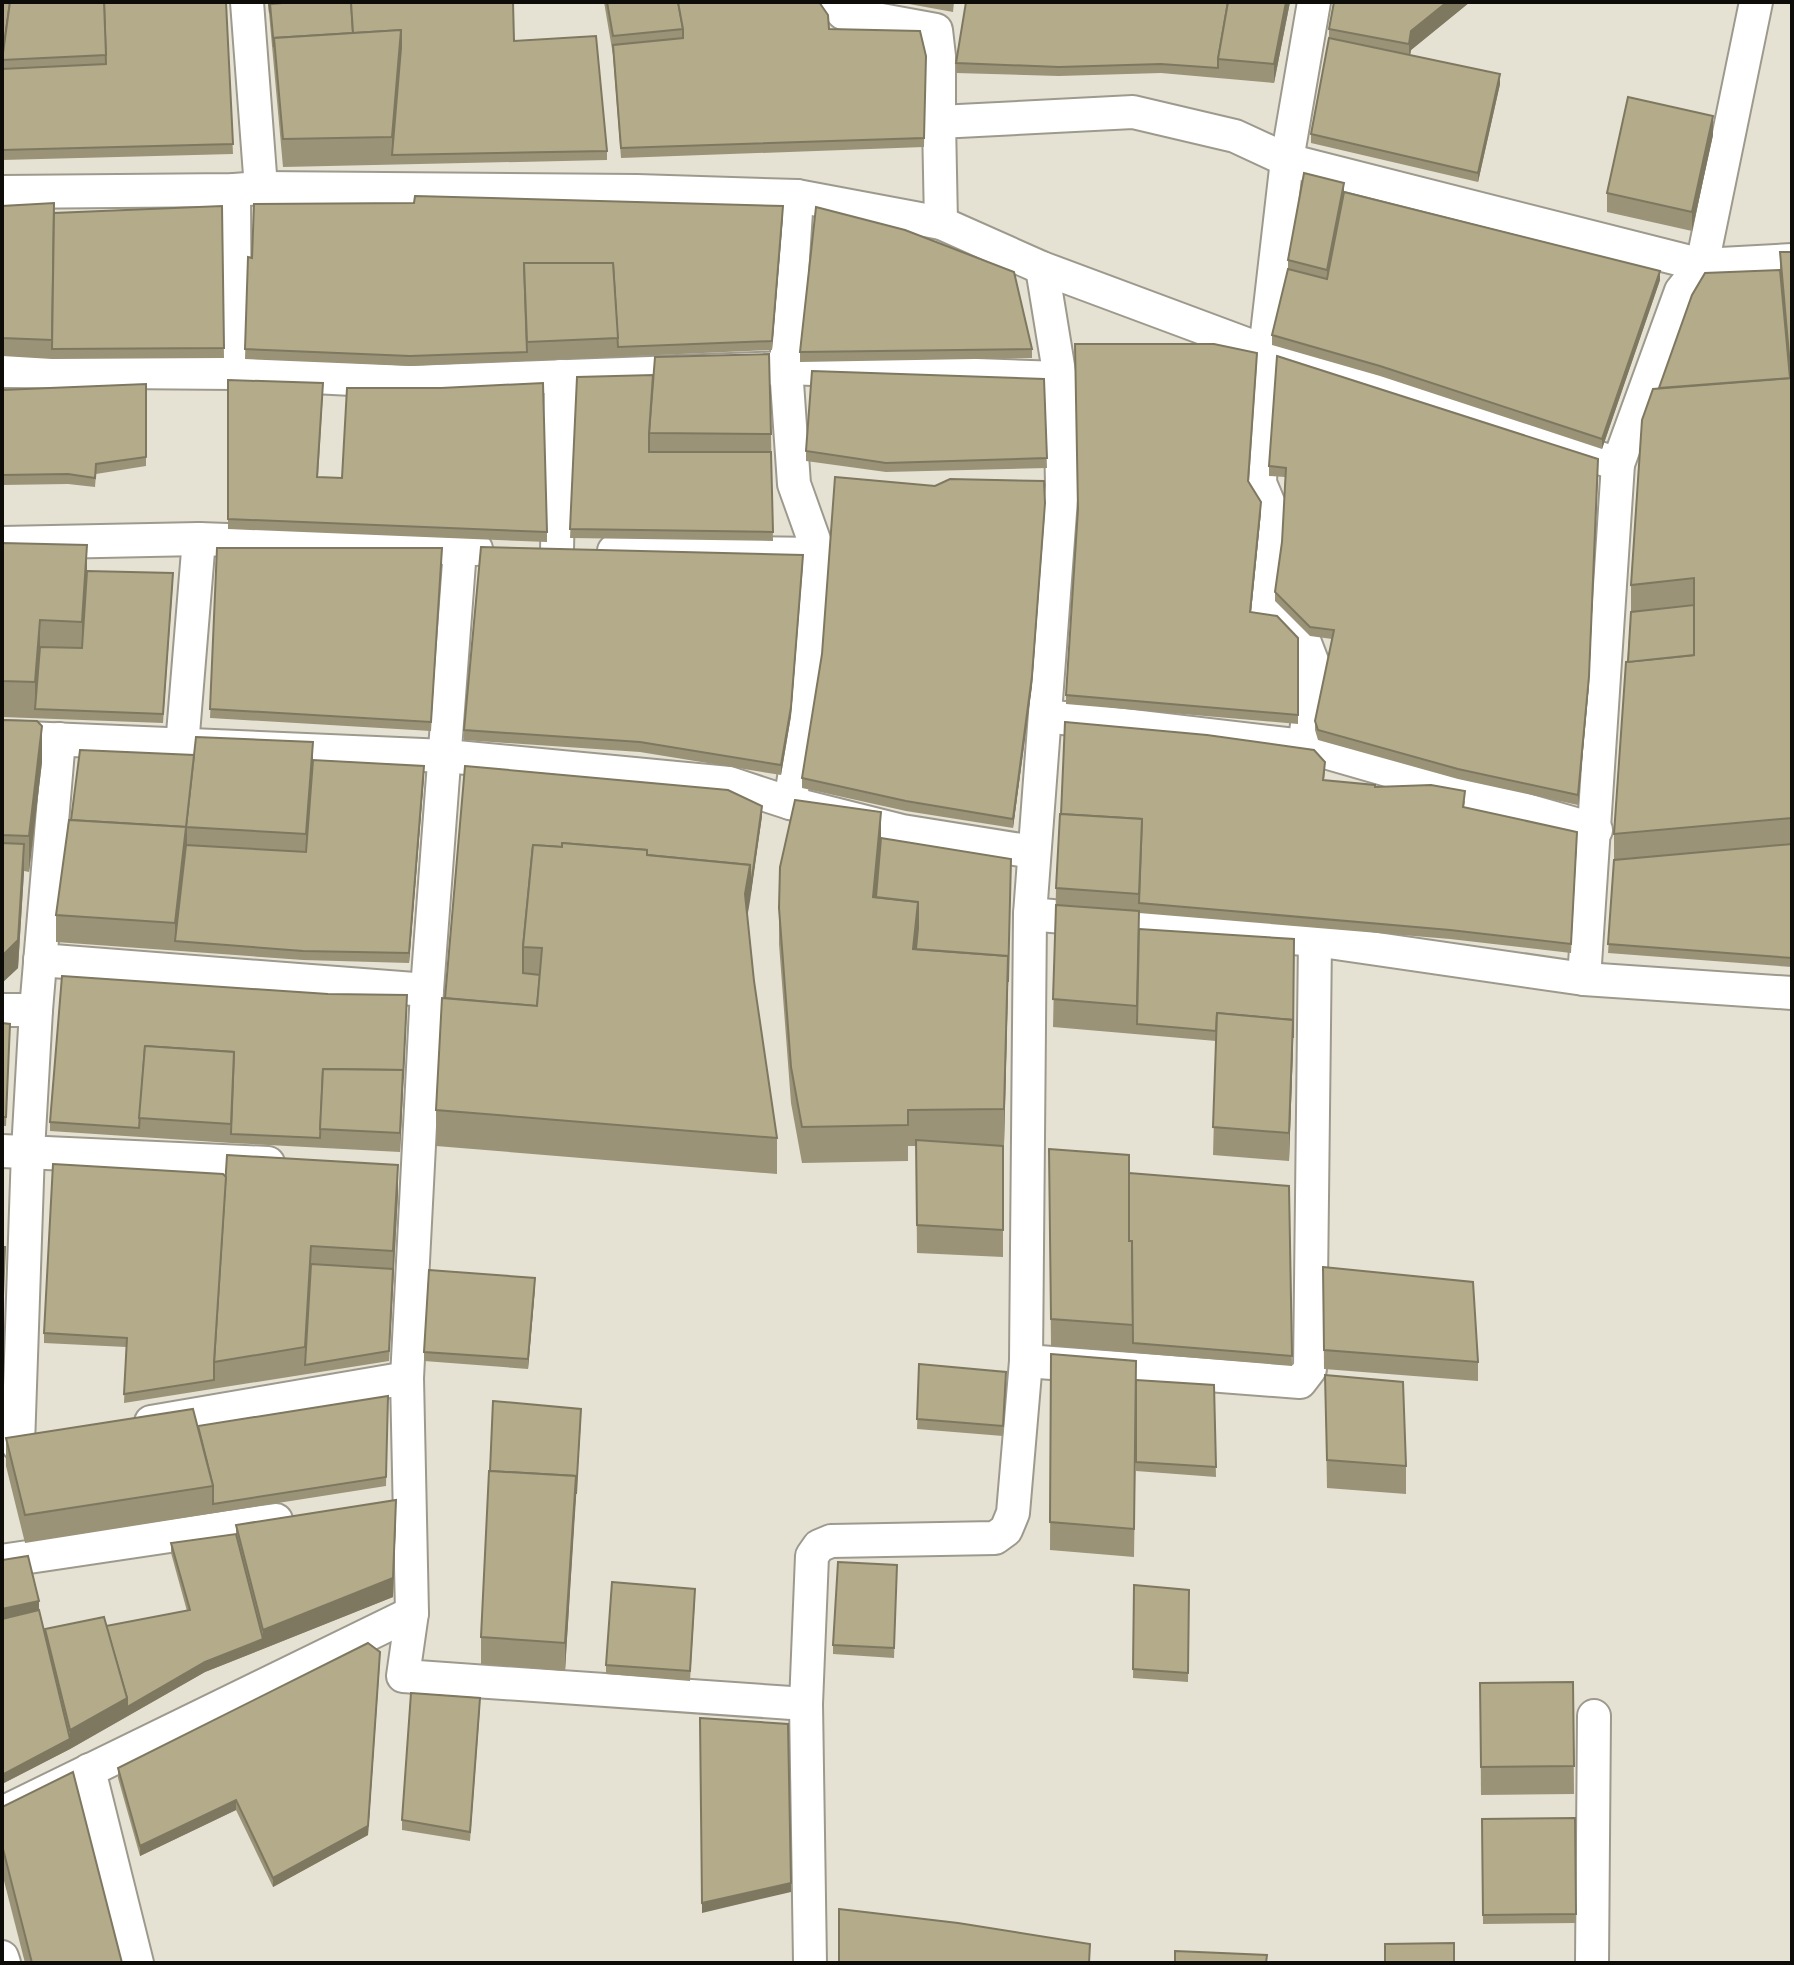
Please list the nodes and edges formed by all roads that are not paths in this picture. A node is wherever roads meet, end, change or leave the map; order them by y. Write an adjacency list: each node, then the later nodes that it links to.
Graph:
1 (247, 2): 7 (street)
2 (833, 2): 5 (street)
3 (1314, 2): 6 (street)
4 (1756, 2): 12 (street)
5 (939, 122): 6 (street); 10 (street)
6 (1287, 160): 12 (street); 14 (street)
7 (248, 189): 8 (street); 9 (street); 17 (street)
8 (2, 192)
9 (797, 196): 10 (street); 15 (street)
10 (941, 223): 13 (street)
11 (1792, 260): 12 (street)
12 (1702, 265): 20 (street)
13 (1042, 268): 14 (street); 19 (street)
14 (1265, 351): 20 (street); 30 (street)
15 (786, 368): 18 (street); 19 (street); 25 (street)
16 (2, 371): 17 (street)
17 (235, 373): 18 (street)
18 (561, 376): 24 (street)
19 (1060, 378): 26 (street)
20 (1618, 464): 33 (street)
21 (199, 539): 22 (street); 23 (street); 29 (street)
22 (2, 543)
23 (460, 549): 24 (street); 31 (street)
24 (529, 550): 25 (street)
25 (819, 554): 32 (street)
26 (1046, 716): 30 (street); 34 (street)
27 (2, 737): 28 (street)
28 (59, 739): 29 (street); 37 (street)
29 (182, 746): 31 (street)
30 (1304, 746): 33 (street)
31 (446, 756): 32 (street); 39 (street)
32 (790, 803): 34 (street)
33 (1596, 830): 38 (street)
34 (1033, 852): 35 (street)
35 (1030, 914): 36 (street); 45 (street)
36 (1315, 940): 38 (street); 45 (street)
37 (40, 960): 39 (street); 42 (street)
38 (1584, 979): 40 (street)
39 (427, 990): 46 (street)
40 (1792, 993)
41 (2, 1010): 42 (street)
42 (36, 1010): 43 (street)
43 (15, 1151): 44 (street); 48 (street)
44 (294, 1164)
45 (1026, 1361): 52 (street)
46 (407, 1378): 47 (street); 51 (street)
47 (127, 1426)
48 (23, 1444)
49 (300, 1517): 50 (street)
50 (2, 1561)
51 (412, 1613): 52 (street); 54 (street)
52 (806, 1704): 59 (street)
53 (1594, 1716): 60 (street)
54 (89, 1770): 55 (street); 58 (street)
55 (2, 1813)
56 (2, 1957): 57 (street)
57 (4, 1963)
58 (137, 1963)
59 (810, 1963)
60 (1592, 1963)

